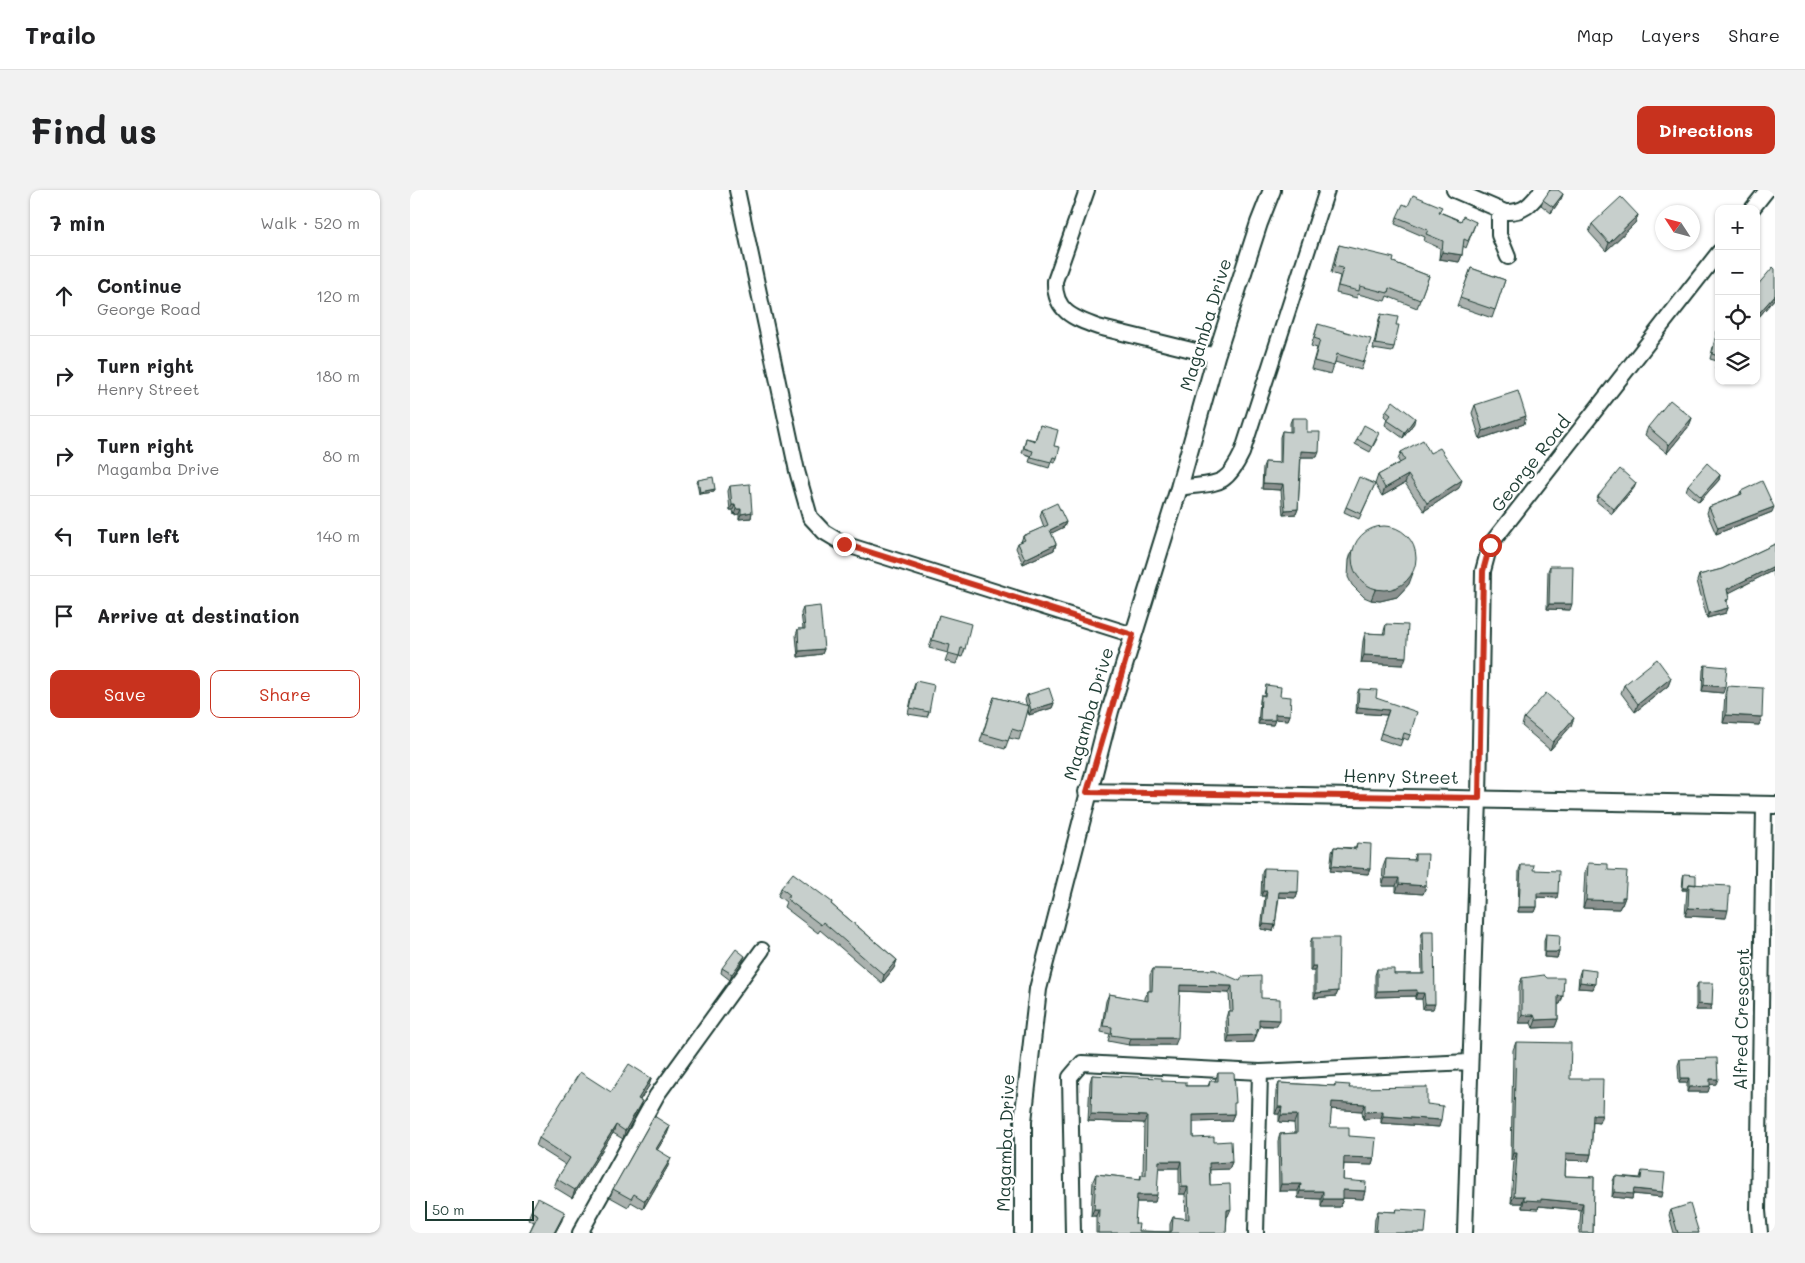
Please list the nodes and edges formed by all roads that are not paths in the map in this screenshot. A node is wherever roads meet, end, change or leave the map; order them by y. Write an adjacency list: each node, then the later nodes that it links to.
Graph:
1 (737, 190): 14 (street)
2 (1087, 190): 12 (street)
3 (1272, 190): 12 (street, Magamba Drive)
4 (1327, 190): 13 (street)
5 (1454, 190): 9 (street)
6 (1542, 190): 9 (street)
7 (1767, 190): 8 (street)
8 (1755, 205)
9 (1499, 209): 11 (street)
10 (1715, 257): 16 (street, George Road)
11 (1508, 258)
12 (1216, 356): 13 (street, Magamba Drive)
13 (1179, 488): 14 (street, Magamba Drive)
14 (1133, 635): 15 (street, Magamba Drive)
15 (1087, 792): 16 (street, Henry Street); 22 (street, Magamba Drive)
16 (1479, 798): 17 (street, Henry Street); 19 (street, George Road)
17 (1770, 805): 26 (street, Alfred Crescent)
18 (762, 950): 21 (street)
19 (1469, 1062): 20 (street); 25 (street, George Road)
20 (1260, 1072): 23 (street); 24 (street)
21 (580, 1233)
22 (1022, 1233)
23 (1073, 1233)
24 (1256, 1233)
25 (1464, 1233)
26 (1760, 1233)

